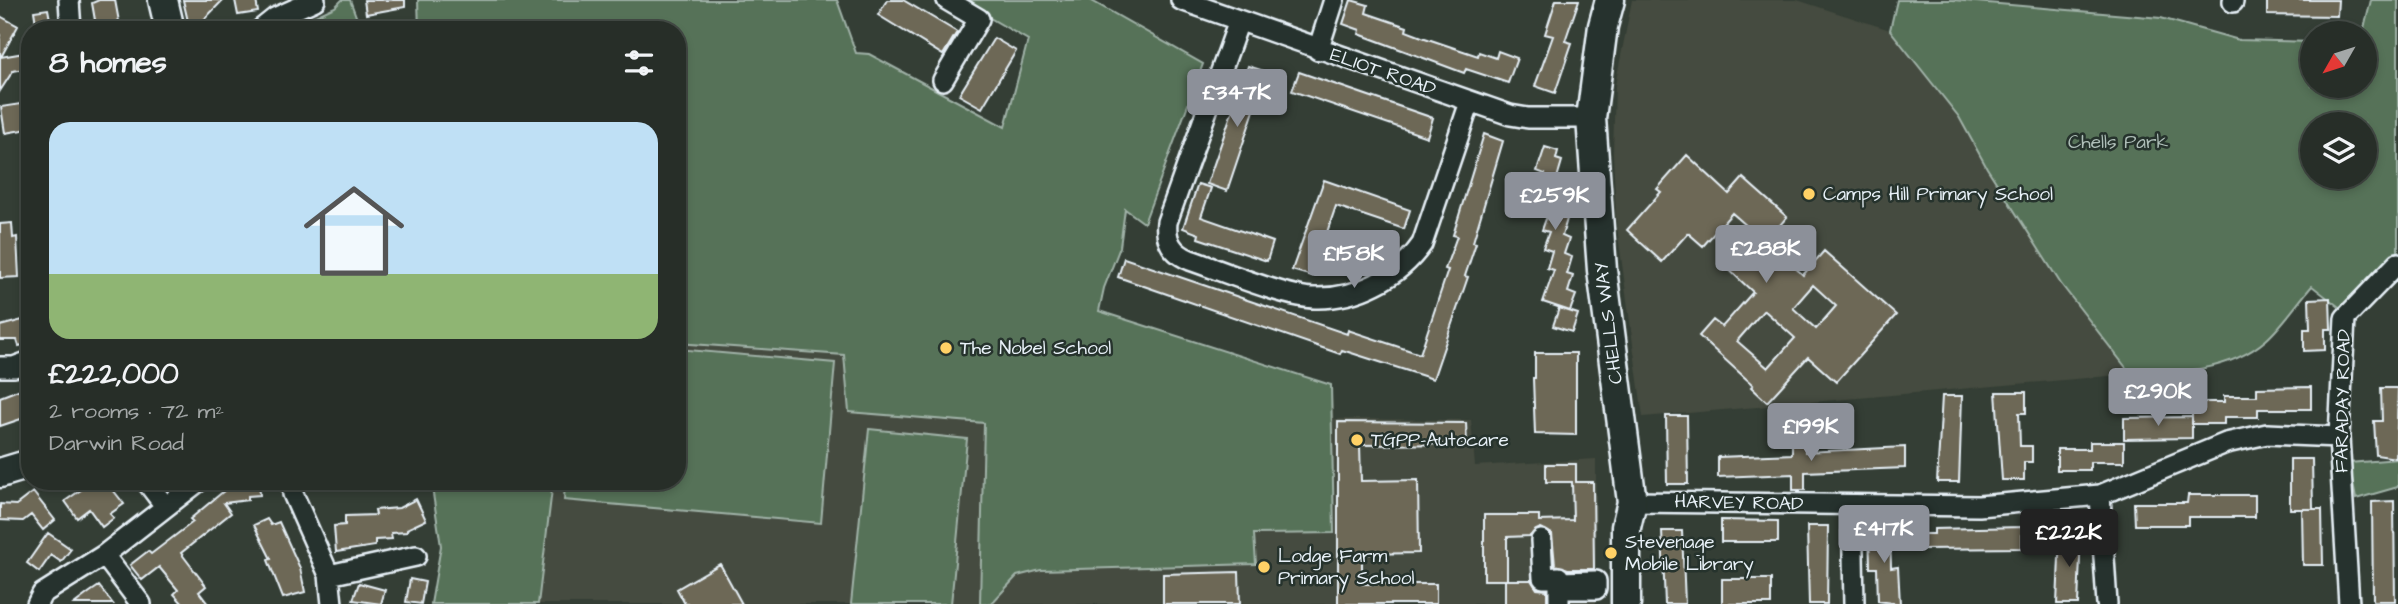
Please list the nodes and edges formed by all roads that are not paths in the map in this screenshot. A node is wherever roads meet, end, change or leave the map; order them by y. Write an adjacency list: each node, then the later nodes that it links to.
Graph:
1 (69, 0): 8 (street)
2 (163, 0): 9 (street)
3 (315, 0): 10 (street)
4 (947, 0): 13 (street)
5 (1181, 0): 11 (street, ELIOT ROAD)
6 (1334, 0): 12 (street)
7 (1610, 0): 15 (street, CHELLS WAY)
8 (70, 21)
9 (168, 21)
10 (271, 21)
11 (1239, 21): 12 (street, ELIOT ROAD); 14 (street)
12 (1318, 50): 14 (street, ELIOT ROAD)
13 (943, 79)
14 (1470, 102): 15 (street, ELIOT ROAD)
15 (1591, 118): 26 (street, CHELLS WAY)
16 (2398, 262): 19 (street, FARADAY ROAD)
17 (21, 364): 18 (street)
18 (0, 367)
19 (2339, 437): 25 (street, HARVEY ROAD); 40 (street, FARADAY ROAD)
20 (21, 467): 21 (street)
21 (0, 473)
22 (153, 490): 28 (street)
23 (187, 490): 28 (street)
24 (293, 490): 32 (street)
25 (2100, 495): 27 (street, HARVEY ROAD); 39 (street)
26 (1632, 502): 27 (street, HARVEY ROAD); 33 (street, CHELLS WAY)
27 (1852, 505): 38 (street)
28 (165, 506): 30 (street)
29 (1541, 540): 34 (street)
30 (104, 555): 35 (street); 36 (street)
31 (416, 556): 32 (street)
32 (329, 575): 37 (street)
33 (1618, 591)
34 (1559, 592)
35 (37, 604)
36 (141, 604)
37 (332, 604)
38 (1854, 604)
39 (2107, 604)
40 (2348, 604)

